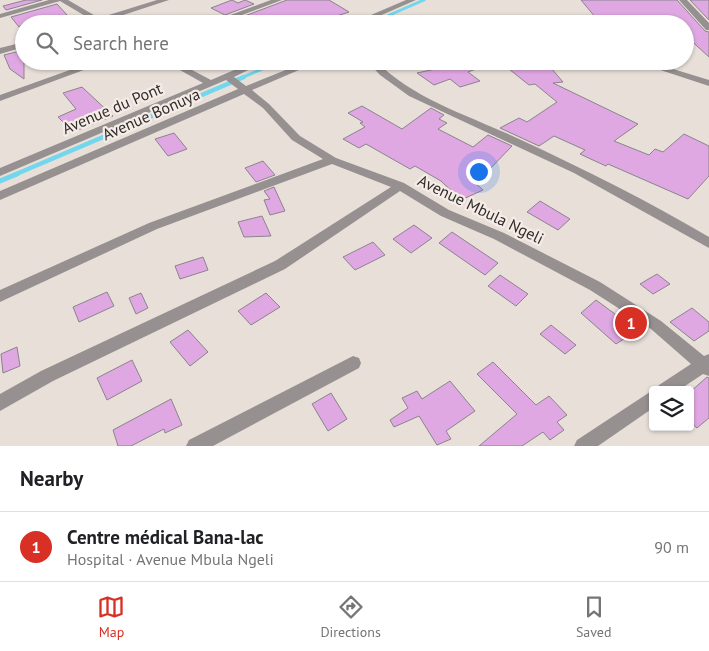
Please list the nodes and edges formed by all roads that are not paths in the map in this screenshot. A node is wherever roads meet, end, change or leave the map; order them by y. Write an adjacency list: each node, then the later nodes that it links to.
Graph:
1 (57, 0): 13 (street)
2 (64, 0): 9 (street)
3 (165, 0): 10 (street)
4 (278, 0): 11 (street)
5 (384, 0): 8 (street)
6 (412, 0): 8 (street)
7 (683, 0): 14 (street)
8 (396, 6): 12 (street)
9 (90, 15)
10 (122, 15)
11 (236, 15)
12 (375, 15)
13 (0, 16)
14 (709, 28)
15 (15, 47): 16 (street)
16 (0, 51)
17 (79, 70): 28 (street)
18 (185, 70): 26 (street)
19 (251, 70): 25 (street, Avenue du Pont)
20 (281, 70): 25 (street, Avenue Bonuya)
21 (378, 70): 33 (street)
22 (668, 70): 24 (street)
23 (676, 70): 24 (street)
24 (678, 73): 27 (street)
25 (234, 82): 26 (street, Avenue du Pont); 29 (street, Avenue Mbula Ngeli); 32 (street, Avenue Bonuya)
26 (210, 83): 30 (street, Avenue du Pont)
27 (709, 83)
28 (0, 98)
29 (332, 160): 31 (street, Avenue Mbula Ngeli); 34 (street)
30 (0, 172)
31 (400, 186): 36 (street, Avenue Mbula Ngeli); 39 (street)
32 (0, 196)
33 (709, 243)
34 (0, 296)
35 (353, 363): 40 (street)
36 (707, 365): 37 (street)
37 (672, 386)
38 (649, 401): 41 (street)
39 (0, 403)
40 (195, 446)
41 (583, 446)

